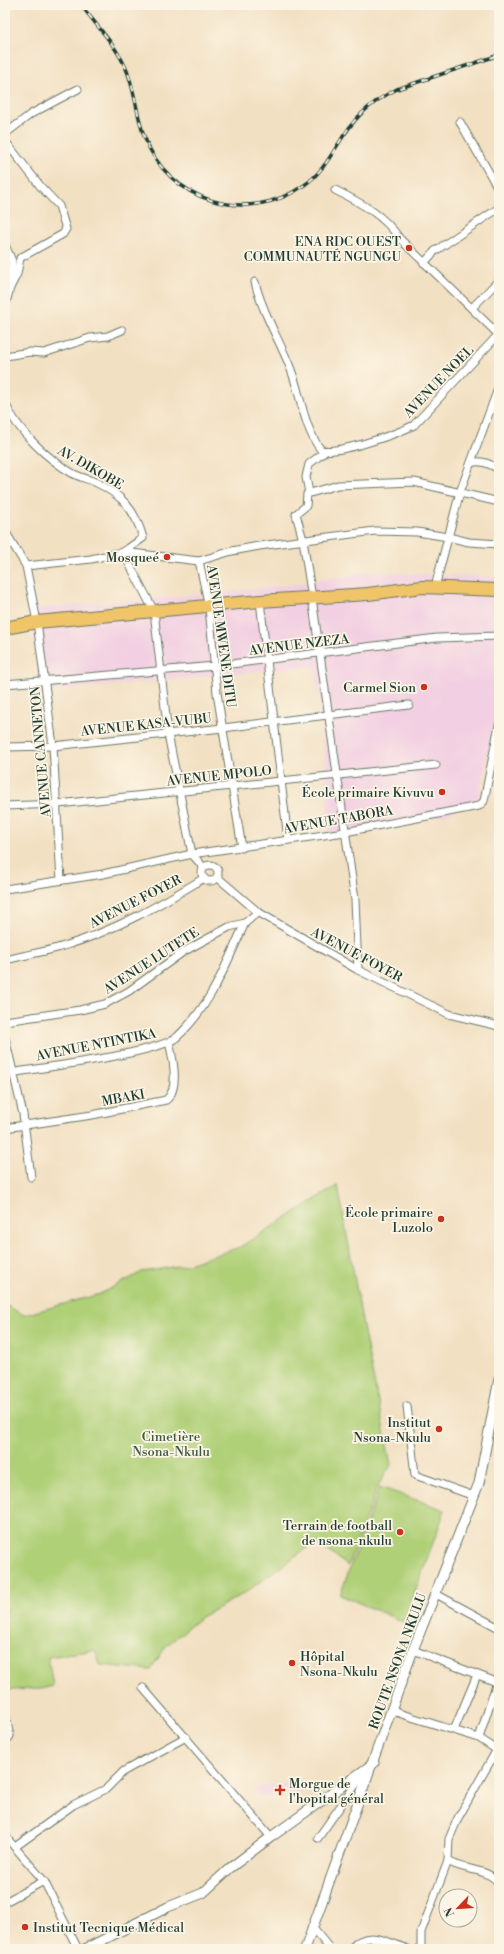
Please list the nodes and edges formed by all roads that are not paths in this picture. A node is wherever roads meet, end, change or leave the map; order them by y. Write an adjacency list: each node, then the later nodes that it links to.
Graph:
1 (78, 89): 3 (street)
2 (460, 122): 6 (street)
3 (5, 134)
4 (5, 141): 12 (street)
5 (335, 190): 9 (street)
6 (499, 190)
7 (499, 208): 9 (street)
8 (5, 245): 12 (street)
9 (424, 263): 14 (street)
10 (499, 280): 14 (street)
11 (255, 282): 22 (street)
12 (10, 288): 13 (street)
13 (5, 306)
14 (472, 308): 16 (street)
15 (122, 330): 17 (street)
16 (499, 335): 22 (street, AVENUE NOEL)
17 (5, 356)
18 (499, 386): 20 (street)
19 (5, 403): 32 (street, AV. DIKOBE)
20 (492, 404): 21 (street); 23 (street)
21 (499, 409)
22 (326, 451): 25 (street)
23 (471, 462): 24 (street); 26 (street)
24 (499, 469)
25 (311, 492): 26 (street); 30 (street)
26 (460, 492): 27 (street); 29 (street)
27 (499, 502)
28 (5, 531): 34 (street, AVENUE CANNETON)
29 (448, 537): 30 (street, AVENUE MWENE DITU); 31 (street, AVENUE MWENE DITU); 35 (street)
30 (302, 540): 33 (street, AVENUE MWENE DITU); 37 (street)
31 (499, 544)
32 (123, 552): 33 (street); 34 (street); 40 (street)
33 (198, 561): 39 (street, AVENUE MWENE DITU)
34 (26, 566): 41 (street, AVENUE CANNETON)
35 (435, 587): 36 (highway); 37 (highway)
36 (499, 590)
37 (312, 598): 38 (highway); 44 (street)
38 (260, 601): 39 (highway); 45 (street)
39 (209, 607): 40 (highway); 46 (street, AVENUE MWENE DITU)
40 (154, 611): 41 (highway); 47 (street)
41 (37, 622): 42 (highway); 48 (street, AVENUE CANNETON)
42 (5, 628)
43 (499, 636): 44 (street, AVENUE NZEZA)
44 (320, 654): 45 (street, AVENUE NZEZA); 51 (street)
45 (266, 660): 46 (street, AVENUE NZEZA); 52 (street)
46 (215, 666): 47 (street, AVENUE NZEZA); 54 (street, AVENUE MWENE DITU)
47 (161, 671): 48 (street, AVENUE NZEZA); 55 (street)
48 (45, 682): 49 (street, AVENUE NZEZA); 56 (street, AVENUE CANNETON)
49 (5, 684)
50 (409, 705): 51 (street, AVENUE KASA-VUBU)
51 (328, 716): 52 (street, AVENUE KASA-VUBU); 59 (street)
52 (273, 722): 54 (street, AVENUE KASA-VUBU); 60 (street)
53 (499, 725): 65 (street, AVENUE TABORA)
54 (223, 728): 55 (street, AVENUE KASA-VUBU); 61 (street, AVENUE MWENE DITU)
55 (168, 734): 56 (street, AVENUE KASA-VUBU); 62 (street)
56 (53, 746): 57 (street, AVENUE KASA-VUBU); 63 (street, AVENUE CANNETON)
57 (5, 747)
58 (436, 765): 59 (street, AVENUE MPOLO)
59 (336, 774): 60 (street, AVENUE MPOLO); 65 (street)
60 (280, 780): 61 (street, AVENUE MPOLO); 66 (street)
61 (232, 785): 62 (street, AVENUE MPOLO); 67 (street, AVENUE MWENE DITU)
62 (178, 791): 63 (street, AVENUE MPOLO); 68 (street)
63 (58, 804): 64 (street, AVENUE MPOLO); 72 (street, AVENUE CANNETON)
64 (5, 806)
65 (344, 832): 66 (street, AVENUE TABORA); 77 (street)
66 (288, 840): 67 (street, AVENUE TABORA)
67 (242, 848): 68 (street, AVENUE TABORA)
68 (192, 854): 69 (street); 72 (street, AVENUE TABORA)
69 (204, 868): 70 (street); 71 (street)
70 (217, 877): 71 (street); 74 (street, AVENUE FOYER)
71 (204, 878): 76 (street, AVENUE FOYER)
72 (61, 880): 73 (street, AVENUE TABORA)
73 (5, 889)
74 (258, 912): 75 (street, AVENUE LUTETE); 77 (street, AVENUE FOYER)
75 (245, 923): 78 (street, AVENUE LUTETE); 81 (street, AVENUE NTINTIKA)
76 (5, 960)
77 (358, 970): 79 (street, AVENUE FOYER)
78 (5, 1021)
79 (499, 1026)
80 (5, 1038): 82 (street)
81 (169, 1042): 82 (street, AVENUE NTINTIKA); 83 (street, MBAKI)
82 (9, 1073): 83 (street)
83 (23, 1125): 84 (street); 85 (street)
84 (5, 1128)
85 (31, 1177)
86 (499, 1379): 88 (street, ROUTE NSONA NKULU)
87 (407, 1406): 88 (street)
88 (474, 1496): 89 (street, ROUTE NSONA NKULU)
89 (436, 1594): 90 (street); 91 (street, ROUTE NSONA NKULU)
90 (499, 1628)
91 (413, 1650): 92 (street); 95 (street, ROUTE NSONA NKULU)
92 (477, 1674): 93 (street); 97 (street)
93 (498, 1682): 99 (street)
94 (143, 1688): 98 (street)
95 (392, 1711): 97 (street); 102 (street, ROUTE NSONA NKULU)
96 (5, 1714): 100 (street)
97 (454, 1730): 99 (street)
98 (186, 1737): 105 (street); 107 (street)
99 (478, 1738): 101 (street)
100 (5, 1742)
101 (498, 1748): 108 (street)
102 (374, 1763): 103 (street); 112 (street, ROUTE NSONA NKULU)
103 (362, 1771): 105 (street); 106 (street)
104 (5, 1836): 107 (street)
105 (271, 1837): 115 (street)
106 (318, 1838)
107 (15, 1847): 109 (street)
108 (448, 1861): 110 (street); 113 (street)
109 (44, 1882): 111 (street); 114 (street)
110 (499, 1884)
111 (5, 1902)
112 (312, 1927): 116 (street, ROUTE NSONA NKULU); 117 (street)
113 (419, 1941): 120 (street); 121 (street)
114 (78, 1949)
115 (85, 1949)
116 (305, 1949)
117 (330, 1949)
118 (350, 1949): 119 (street)
119 (408, 1949)
120 (415, 1949)
121 (421, 1949)

